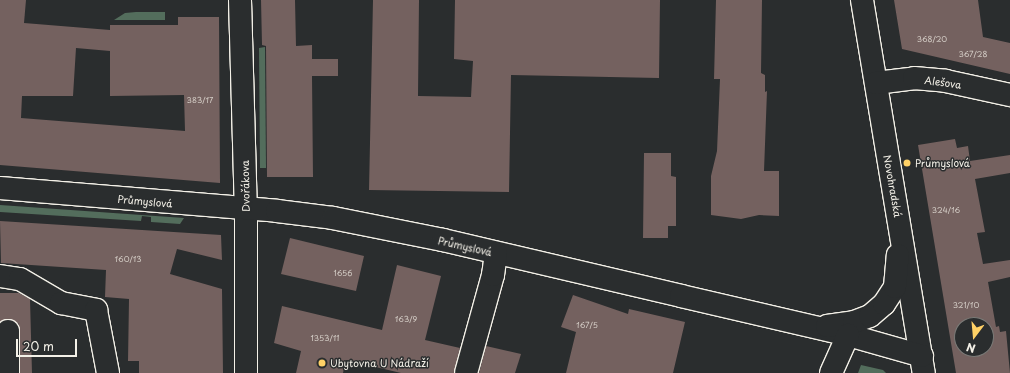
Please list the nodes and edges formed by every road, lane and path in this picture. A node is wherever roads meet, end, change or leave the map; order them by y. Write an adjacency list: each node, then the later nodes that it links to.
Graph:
1 (240, 0): 6 (street, Dvořákova)
2 (862, 0): 3 (street, Novohradská)
3 (876, 83): 4 (street, Alešova); 7 (street, Novohradská)
4 (1010, 95)
5 (0, 188): 6 (street, Průmyslová)
6 (246, 209): 8 (street, Průmyslová); 16 (street, Dvořákova)
7 (898, 210): 10 (street); 13 (street, Novohradská)
8 (496, 253): 10 (street, Průmyslová); 17 (street)
9 (0, 276): 15 (street)
10 (806, 326): 12 (street, Průmyslová)
11 (8, 331): 14 (street)
12 (848, 336): 13 (street, Průmyslová); 18 (street)
13 (923, 365)
14 (8, 373)
15 (108, 373)
16 (246, 373)
17 (466, 373)
18 (831, 373)

